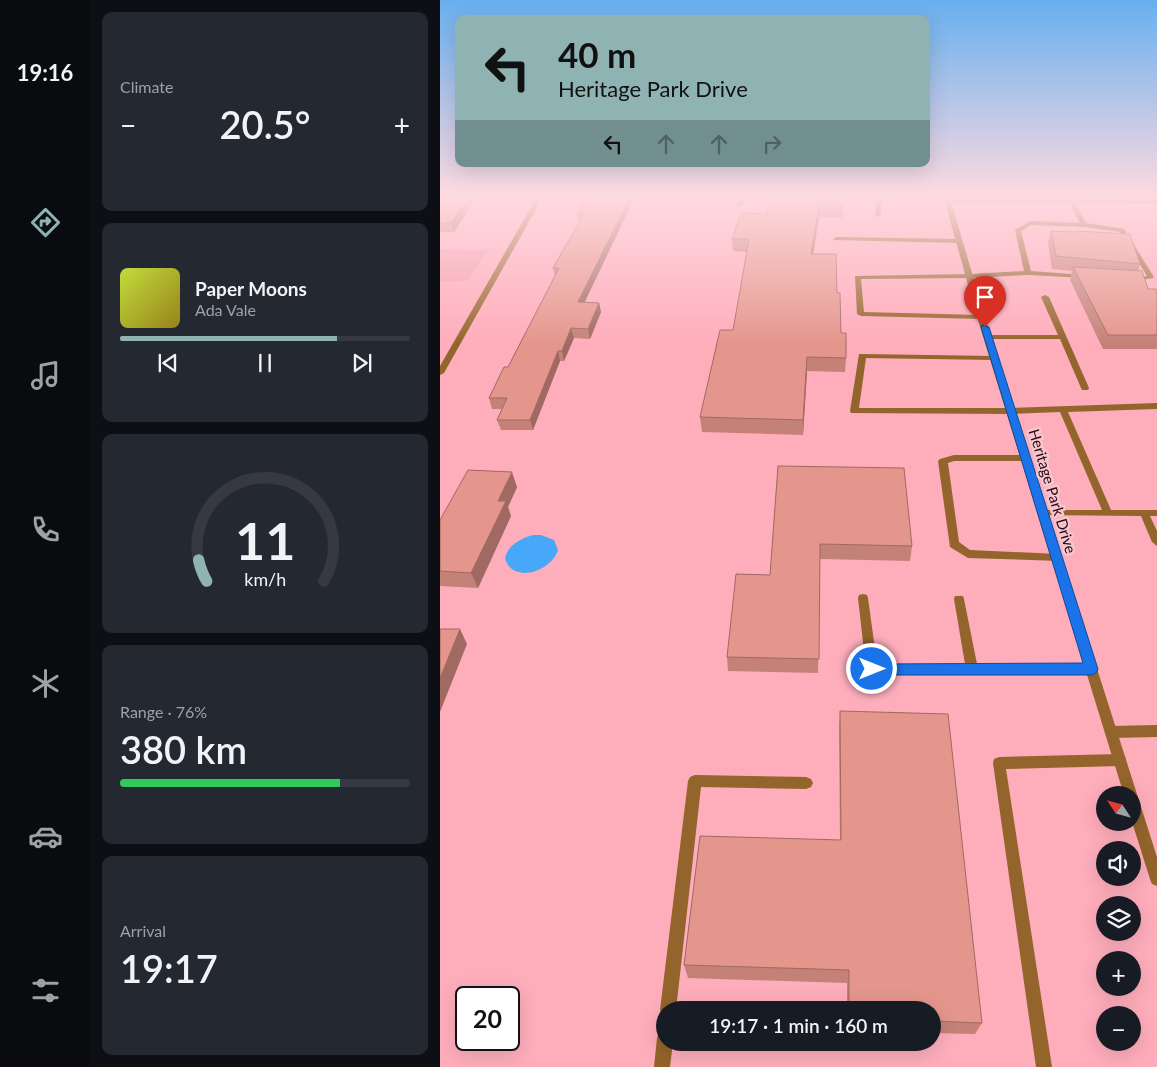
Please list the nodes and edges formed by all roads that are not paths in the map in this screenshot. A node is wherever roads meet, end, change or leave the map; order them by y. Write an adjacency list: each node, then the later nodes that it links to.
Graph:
1 (513, 245): 14 (street)
2 (960, 245): 6 (street, Heritage Park Drive)
3 (1021, 245): 5 (street)
4 (1131, 245): 8 (street)
5 (1028, 273): 6 (street); 7 (street)
6 (970, 276): 10 (street, Heritage Park Drive); 10 (street)
7 (1097, 278)
8 (1126, 280)
9 (1045, 297): 12 (street)
10 (982, 317): 11 (street, Heritage Park Drive)
11 (988, 337): 12 (street); 13 (street, Heritage Park Drive)
12 (1063, 337): 15 (street)
13 (995, 358): 18 (street, Heritage Park Drive); 18 (street)
14 (440, 373)
15 (1085, 388)
16 (1157, 406): 17 (street)
17 (1063, 409): 18 (street); 21 (street)
18 (1012, 411): 19 (street, Heritage Park Drive)
19 (1026, 458): 20 (street, Heritage Park Drive); 25 (street)
20 (1043, 513): 21 (street); 25 (street, Heritage Park Drive)
21 (1108, 513): 22 (street)
22 (1144, 513): 23 (street); 24 (street)
23 (1157, 513)
24 (1157, 542)
25 (1057, 558): 29 (street, Heritage Park Drive)
26 (863, 598): 28 (street)
27 (959, 599): 28 (street)
28 (972, 669): 29 (street)
29 (1092, 669): 31 (street, Heritage Park Drive)
30 (1157, 731): 31 (street)
31 (1111, 732): 32 (street, Heritage Park Drive)
32 (1120, 760): 34 (street, Heritage Park Drive); 40 (street)
33 (806, 783): 37 (street)
34 (1128, 786)
35 (1141, 828): 36 (street)
36 (1157, 879)
37 (669, 1001)
38 (664, 1051): 39 (street)
39 (662, 1067)
40 (1044, 1067)

